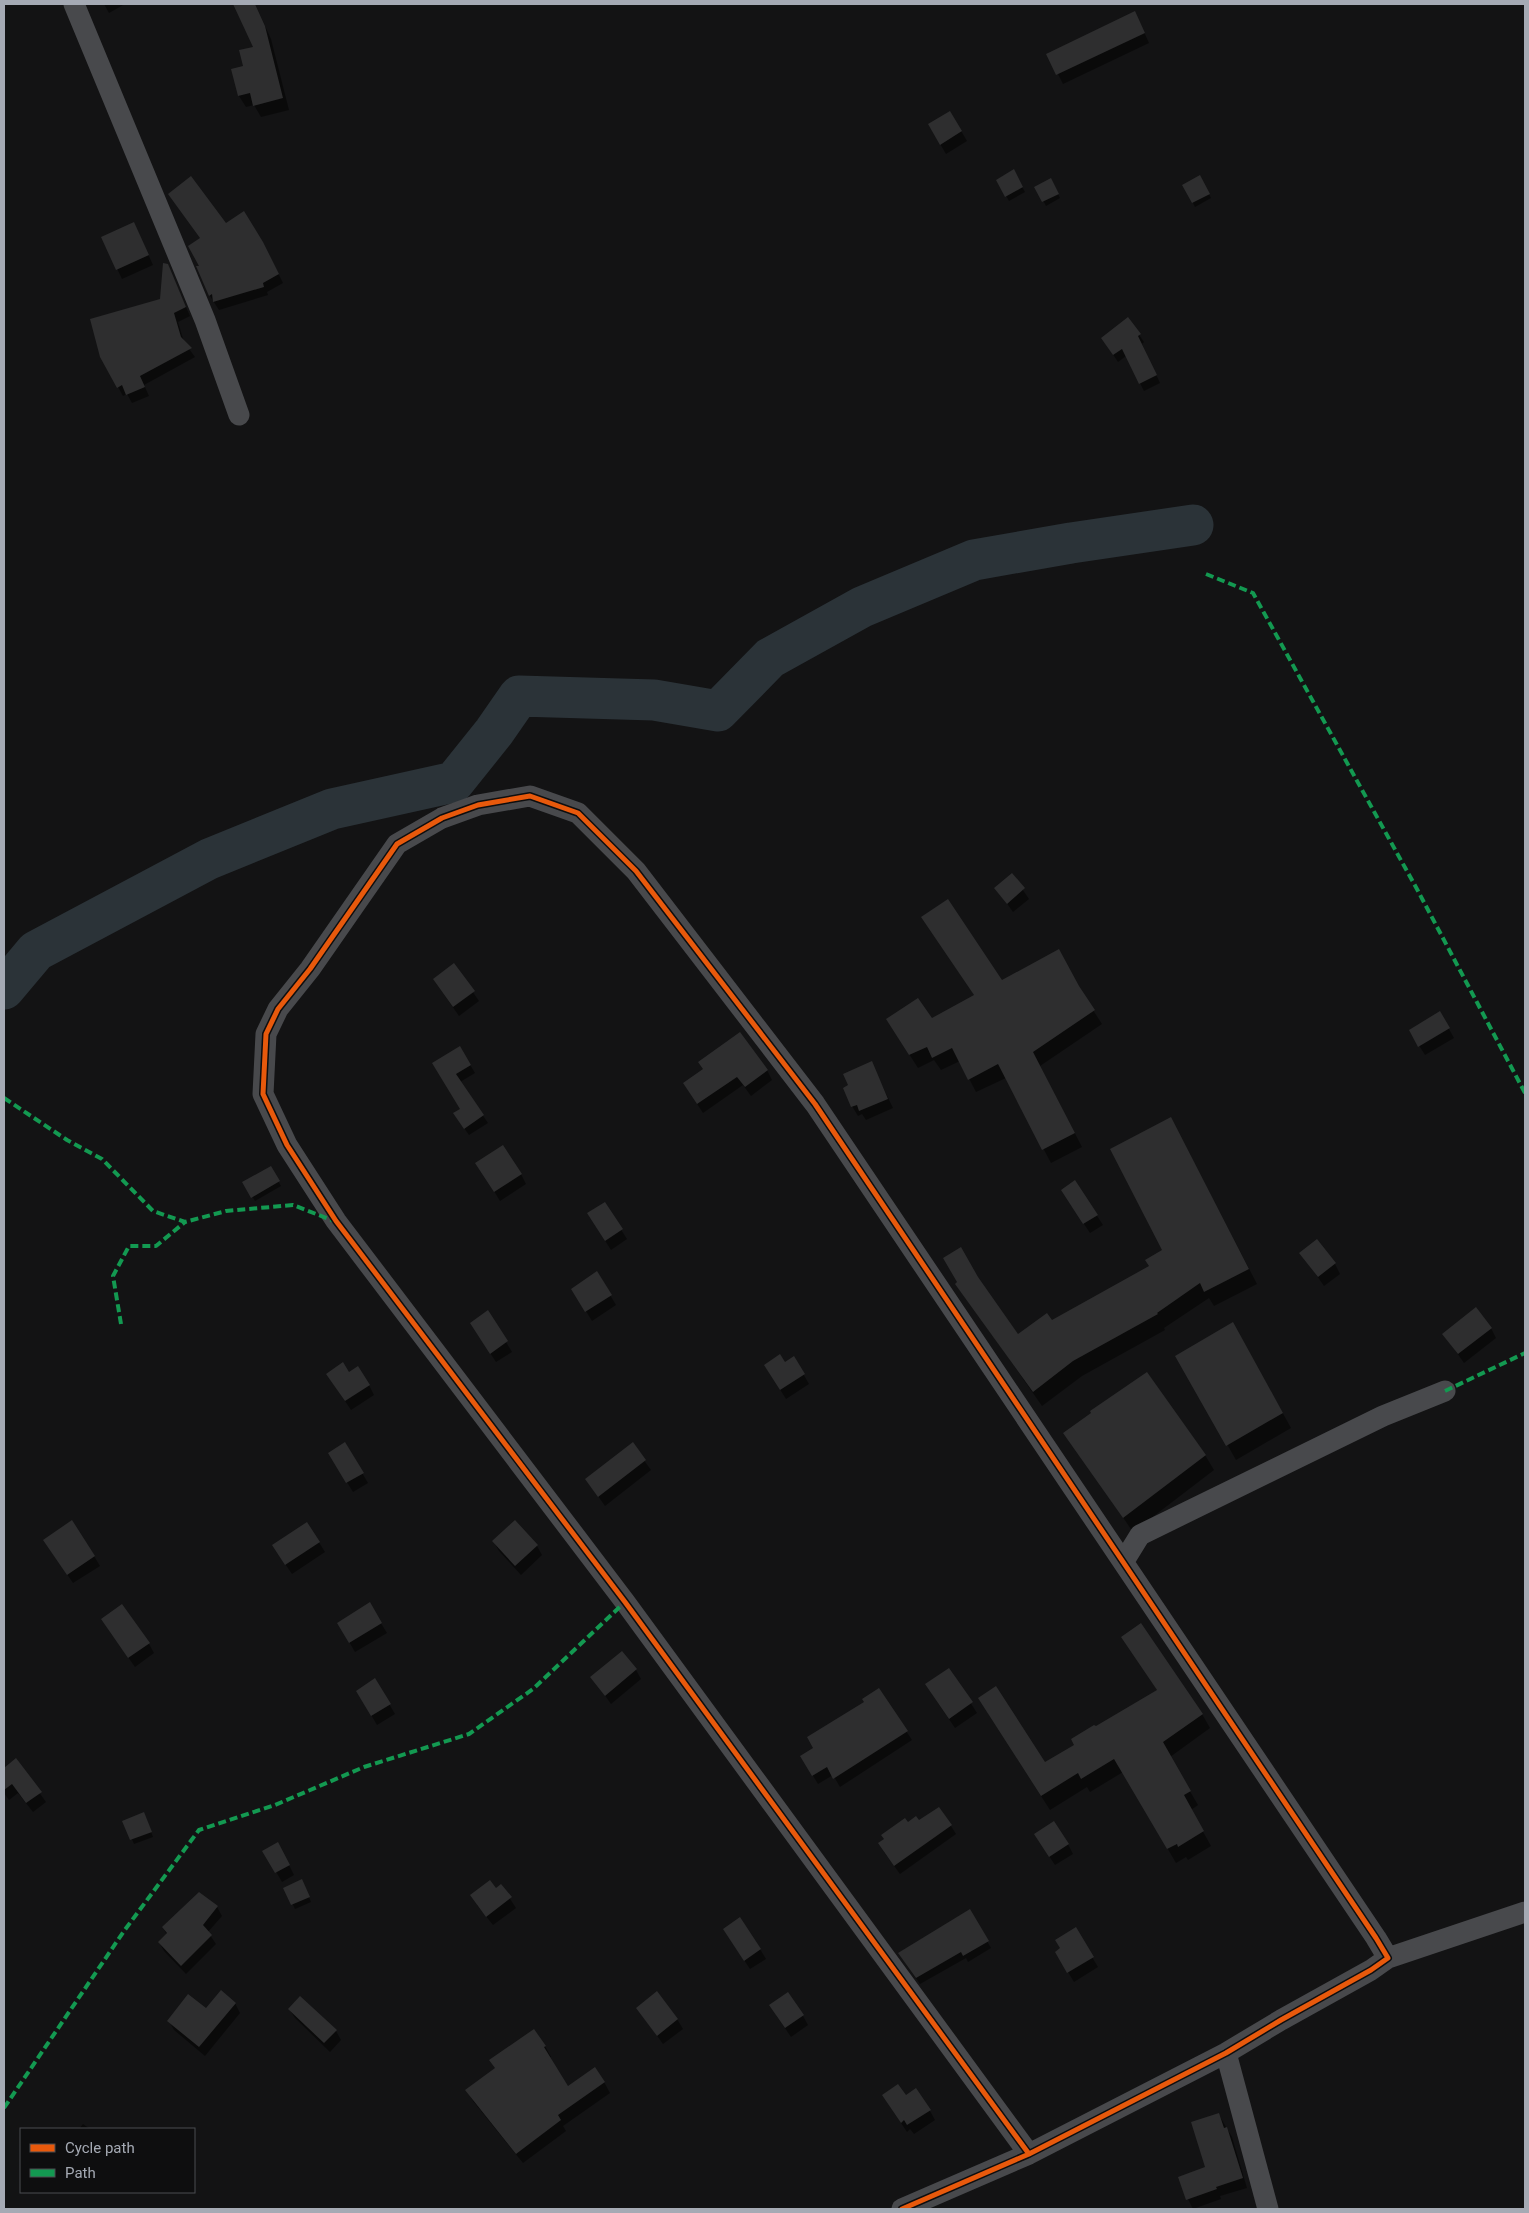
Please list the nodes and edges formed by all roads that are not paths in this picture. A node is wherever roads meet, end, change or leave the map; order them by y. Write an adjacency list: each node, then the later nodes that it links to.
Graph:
1 (74, 4): 2 (street)
2 (239, 415)
3 (1445, 1391): 4 (street)
4 (1124, 1561): 6 (street); 8 (street)
5 (1525, 1912): 6 (street)
6 (1388, 1958): 7 (street)
7 (1226, 2053): 8 (street); 10 (street)
8 (1029, 2154): 9 (street)
9 (902, 2209)
10 (1268, 2209)

